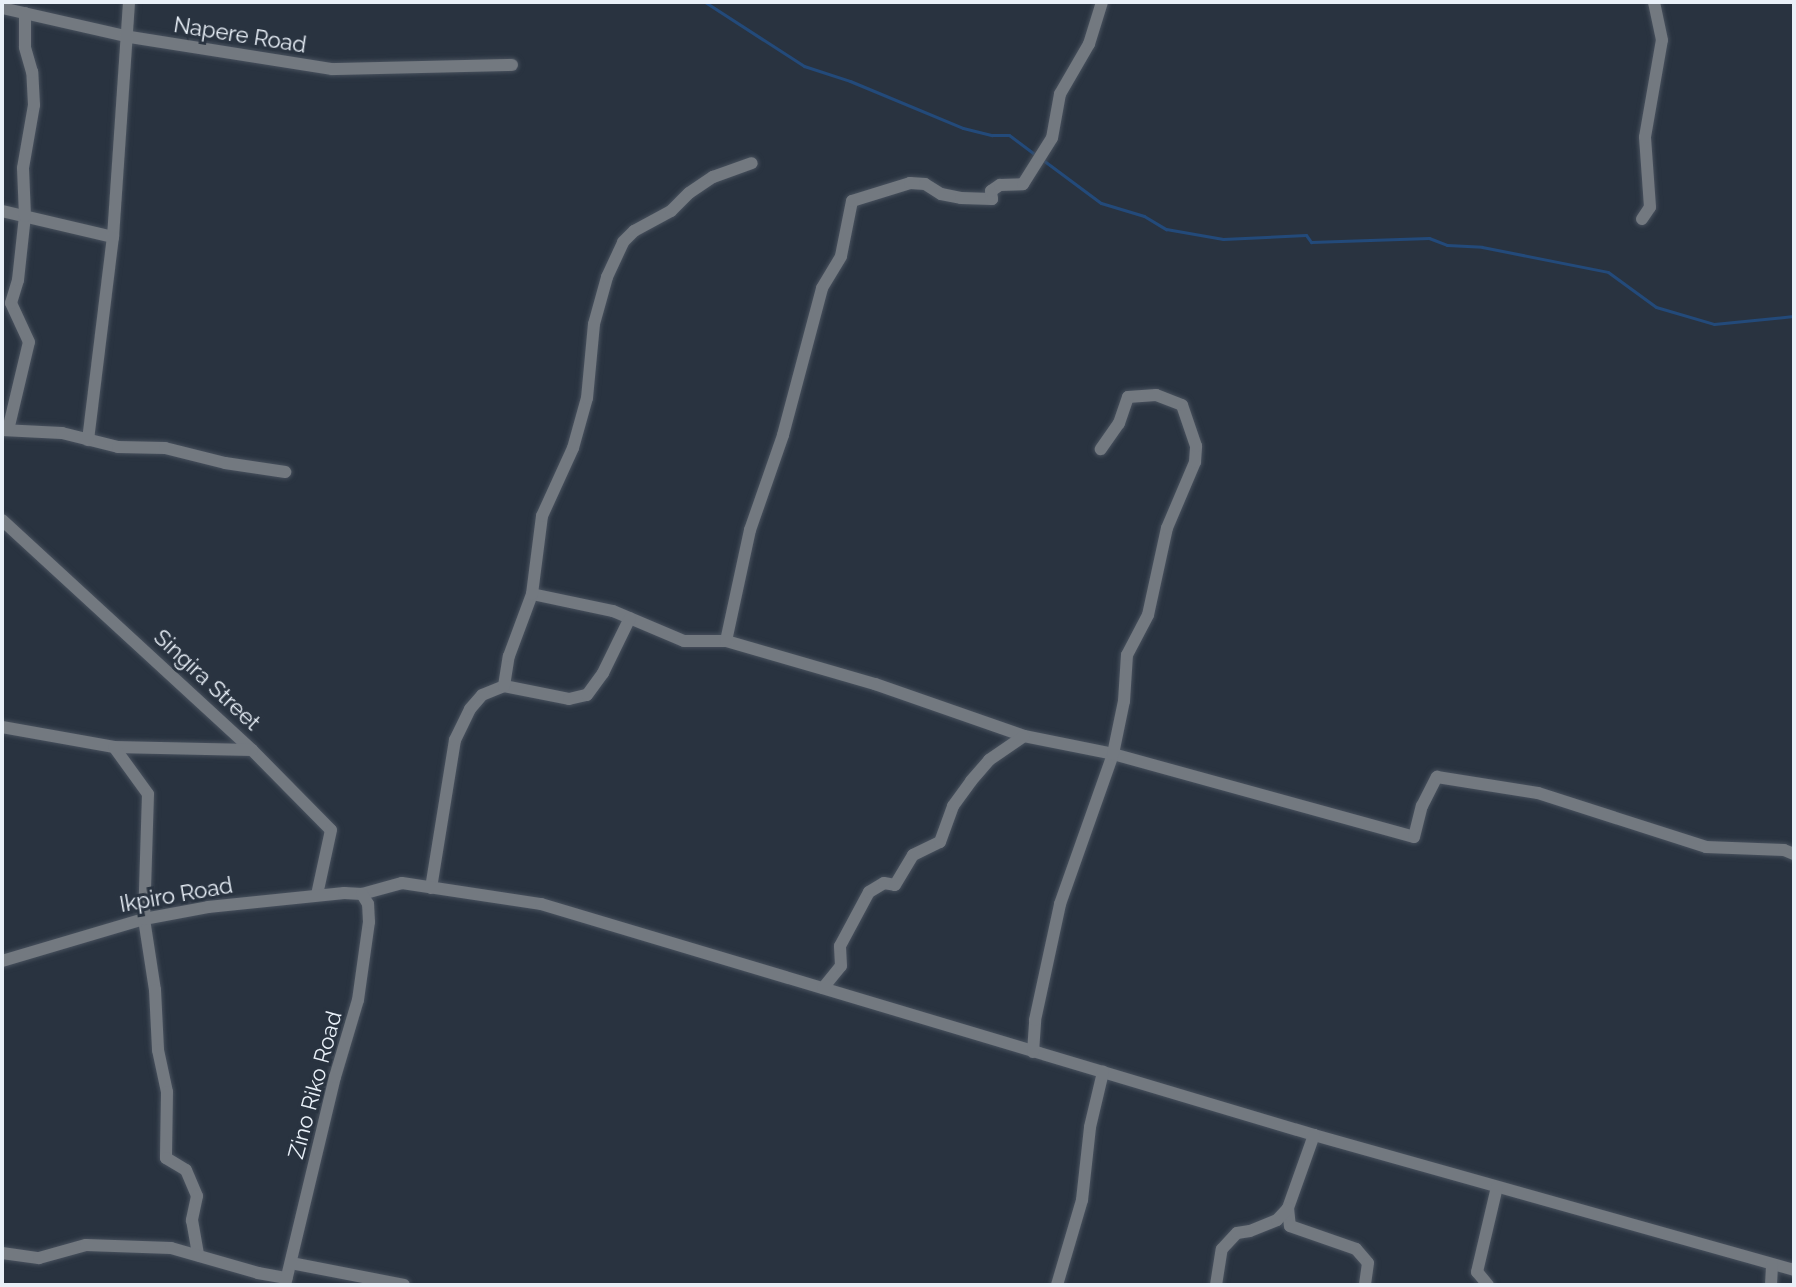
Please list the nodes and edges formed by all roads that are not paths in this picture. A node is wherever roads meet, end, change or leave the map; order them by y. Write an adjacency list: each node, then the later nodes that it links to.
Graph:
1 (129, 2): 6 (street)
2 (1102, 2): 20 (street)
3 (1654, 2): 11 (street)
4 (2, 8): 5 (street, Napere Road)
5 (25, 13): 6 (street, Napere Road); 10 (street)
6 (130, 37): 7 (street, Napere Road); 12 (street)
7 (512, 65)
8 (752, 163): 18 (street)
9 (2, 211): 10 (street)
10 (25, 216): 12 (street); 13 (street)
11 (1642, 219)
12 (113, 237): 14 (street)
13 (5, 430): 14 (street)
14 (88, 440): 16 (street)
15 (1101, 449): 26 (street)
16 (285, 472)
17 (2, 520): 25 (street, Singira Street)
18 (532, 594): 19 (street); 21 (street)
19 (630, 618): 20 (street); 21 (street)
20 (726, 641): 23 (street)
21 (504, 686): 28 (street)
22 (2, 727): 24 (street)
23 (1024, 736): 26 (street); 33 (street)
24 (114, 747): 25 (street); 31 (street)
25 (252, 750): 30 (street, Singira Street)
26 (1113, 754): 27 (street); 34 (street)
27 (1794, 854)
28 (431, 888): 29 (street, Ikpiro Road); 33 (street, Ikpiro Road)
29 (362, 894): 30 (street, Ikpiro Road); 41 (street, Zino Riko Road)
30 (317, 895): 31 (street, Ikpiro Road)
31 (144, 919): 32 (street, Ikpiro Road); 40 (street)
32 (2, 961)
33 (823, 988): 34 (street, Ikpiro Road)
34 (1033, 1052): 35 (street, Ikpiro Road)
35 (1103, 1072): 36 (street, Ikpiro Road); 46 (street)
36 (1314, 1135): 37 (street, Ikpiro Road); 38 (street)
37 (1497, 1187): 42 (street, Ikpiro Road); 49 (street)
38 (1288, 1208): 47 (street); 48 (street)
39 (2, 1253): 40 (street)
40 (198, 1255): 44 (street)
41 (291, 1263): 44 (street, Zino Riko Road); 45 (street)
42 (1772, 1265): 43 (street, Ikpiro Road); 50 (street)
43 (1794, 1270)
44 (286, 1281)
45 (404, 1285)
46 (1057, 1285)
47 (1216, 1285)
48 (1365, 1285)
49 (1488, 1285)
50 (1771, 1285)

